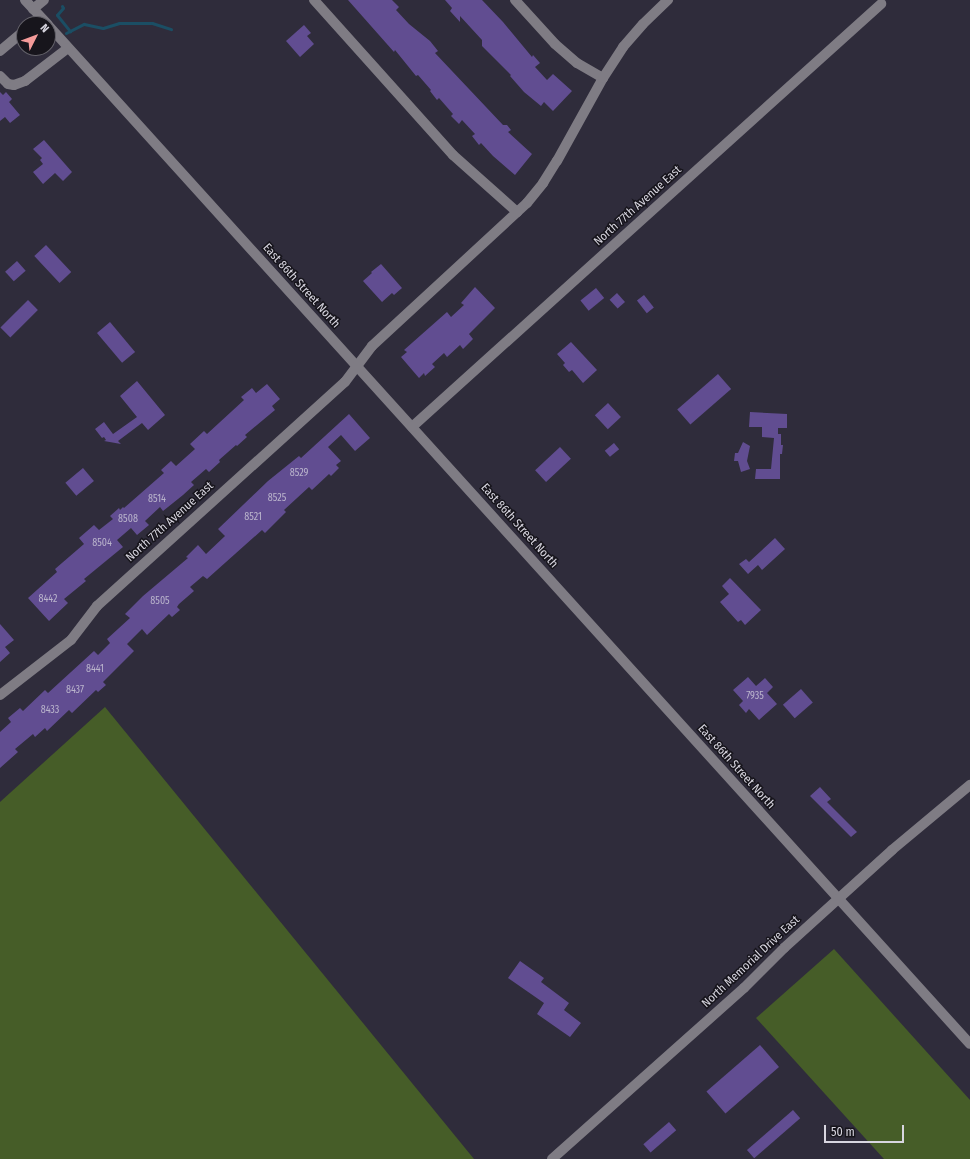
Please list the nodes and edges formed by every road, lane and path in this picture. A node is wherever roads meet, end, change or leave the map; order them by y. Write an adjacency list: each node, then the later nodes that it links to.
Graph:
1 (25, 0): 7 (street, East 86th Street North)
2 (44, 0): 7 (street)
3 (314, 0): 15 (street)
4 (515, 0): 14 (street)
5 (668, 0): 14 (street, North 77th Avenue East)
6 (881, 4): 17 (street, North 77th Avenue East)
7 (33, 9): 8 (street, East 86th Street North)
8 (38, 16)
9 (56, 36): 11 (street, East 86th Street North)
10 (16, 38): 12 (street)
11 (68, 48): 13 (street); 16 (street, East 86th Street North)
12 (0, 51)
13 (0, 76)
14 (603, 78): 15 (street, North 77th Avenue East)
15 (517, 212): 16 (street, North 77th Avenue East)
16 (357, 367): 17 (street, East 86th Street North); 18 (street, North 77th Avenue East)
17 (412, 427): 20 (street, East 86th Street North)
18 (0, 695)
19 (970, 785): 20 (street, North Memorial Drive East)
20 (839, 898): 21 (street, East 86th Street North); 22 (street, North Memorial Drive East)
21 (970, 1044)
22 (552, 1159)

